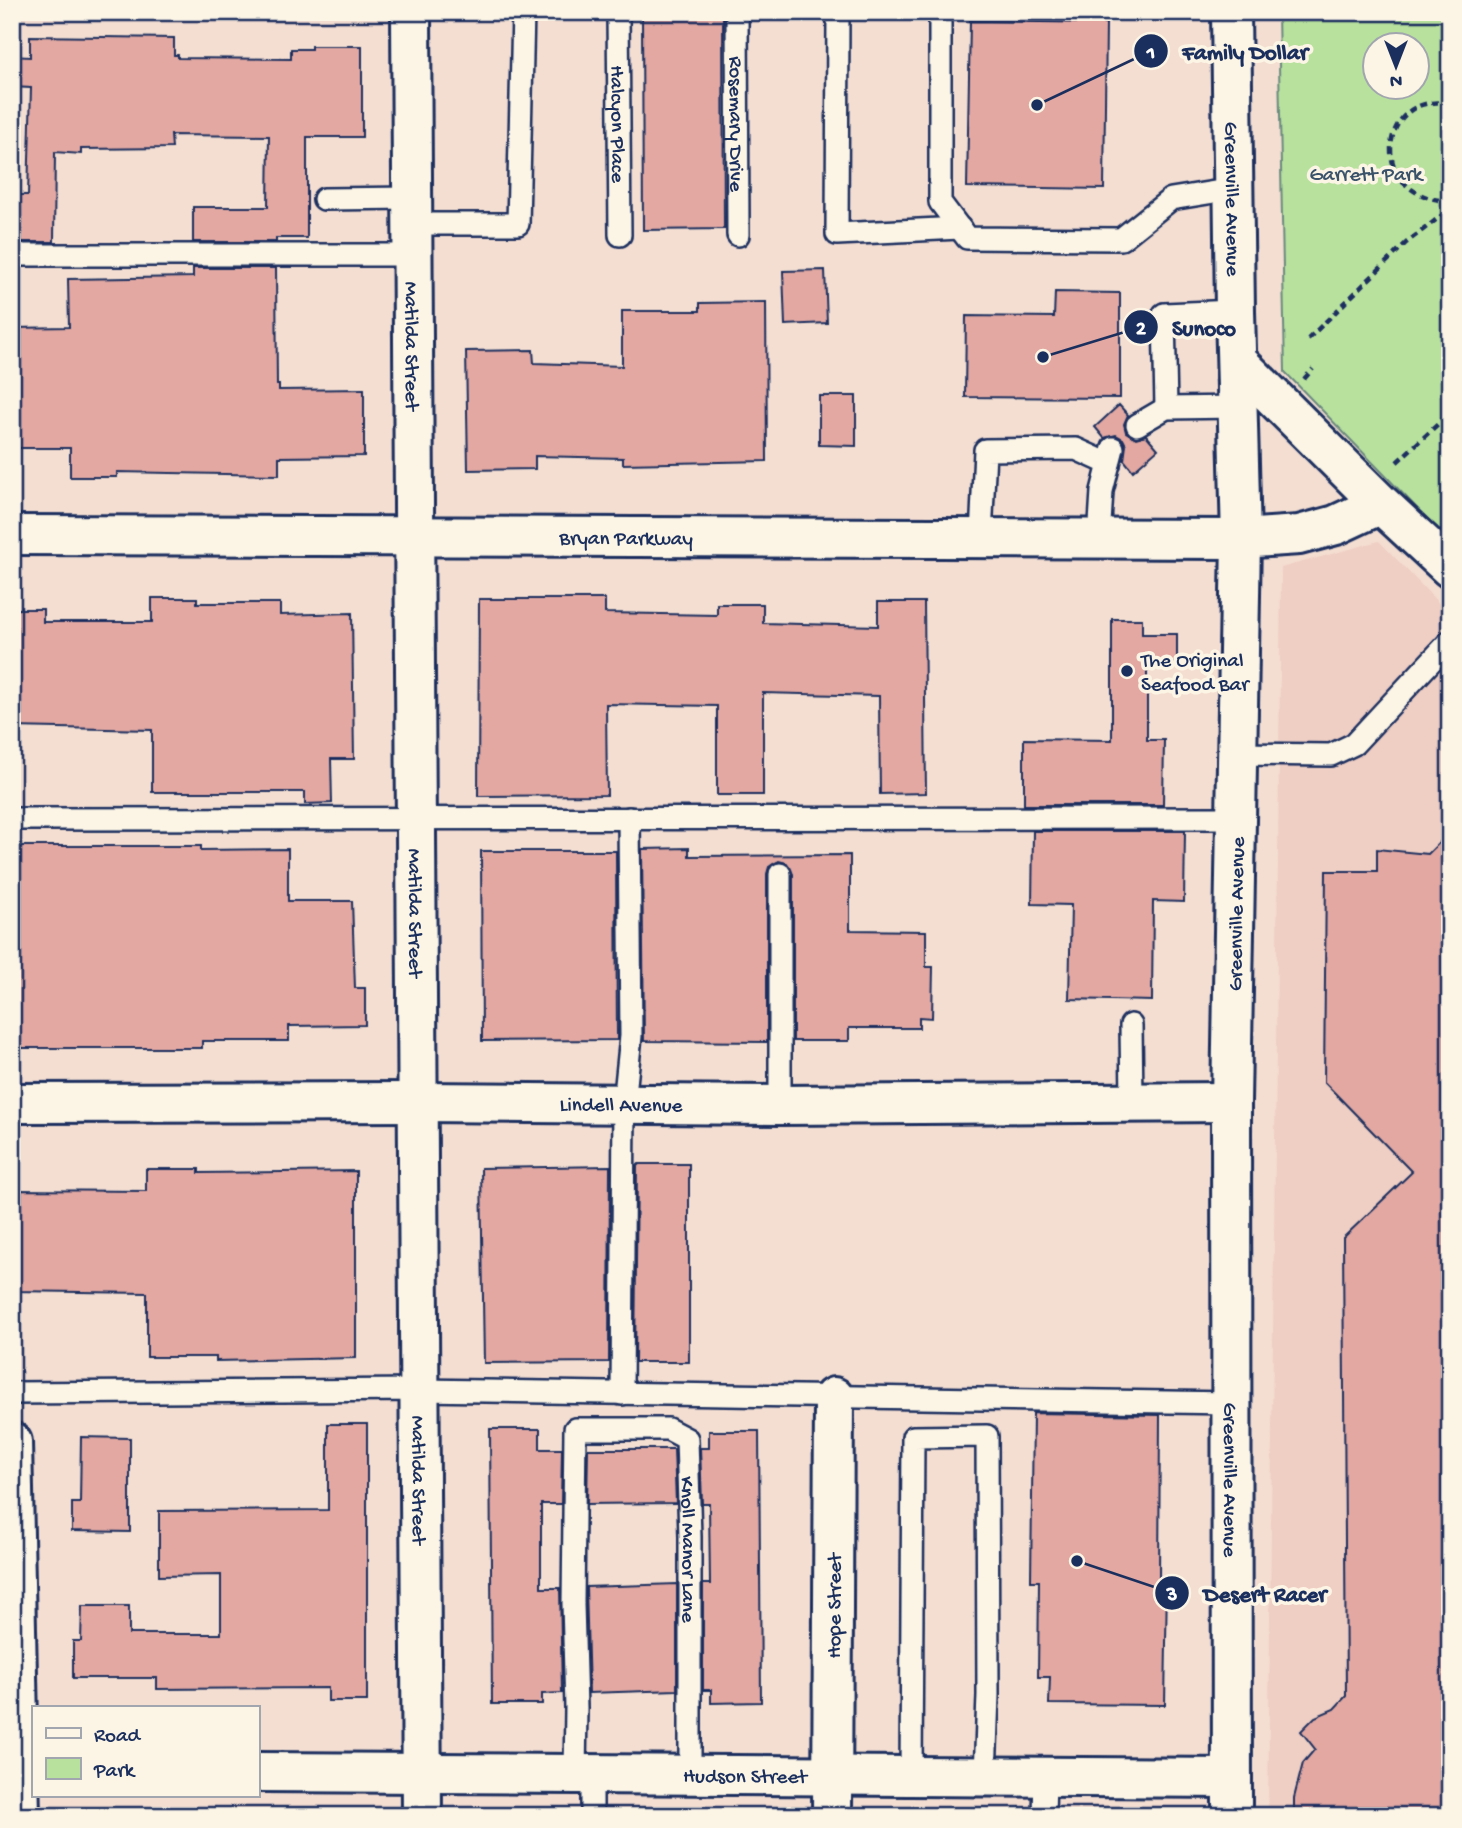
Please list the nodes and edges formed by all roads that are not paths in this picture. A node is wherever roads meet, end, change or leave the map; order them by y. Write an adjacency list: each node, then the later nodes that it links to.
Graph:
1 (411, 12): 10 (street, Matilda Street)
2 (523, 12): 10 (lane)
3 (618, 12): 12 (lane, Halcyon Place)
4 (737, 12): 13 (lane, Rosemary Drive)
5 (838, 12): 11 (lane)
6 (940, 12): 11 (lane)
7 (1231, 12): 8 (street, Greenville Avenue)
8 (1233, 189): 11 (lane); 15 (street, Greenville Avenue)
9 (324, 199): 10 (lane)
10 (412, 226): 14 (lane); 22 (street, Matilda Street)
11 (960, 228)
12 (620, 235)
13 (738, 235)
14 (12, 255)
15 (1235, 311): 16 (street, Greenville Avenue); 18 (lane)
16 (1238, 362): 17 (street, Greenville Avenue); 20 (street)
17 (1239, 407): 18 (lane); 25 (street, Greenville Avenue)
18 (1166, 408): 19 (lane)
19 (1137, 425)
20 (1381, 504): 25 (street, Bryan Parkway); 26 (street)
21 (12, 535): 22 (street, Bryan Parkway)
22 (415, 537): 23 (street, Bryan Parkway); 29 (street, Matilda Street)
23 (981, 538): 24 (street, Bryan Parkway); 24 (lane)
24 (1099, 539): 25 (street, Bryan Parkway)
25 (1241, 540): 28 (street, Greenville Avenue)
26 (1450, 568)
27 (1450, 641): 28 (lane)
28 (1237, 754): 31 (street, Greenville Avenue)
29 (416, 818): 30 (lane); 32 (lane); 35 (street, Matilda Street)
30 (629, 818): 31 (lane); 39 (lane)
31 (1236, 818): 37 (street, Greenville Avenue)
32 (12, 819)
33 (780, 874): 40 (lane)
34 (1131, 1025): 36 (lane)
35 (418, 1102): 38 (street, Lindell Avenue); 39 (street, Lindell Avenue); 41 (street, Matilda Street)
36 (1132, 1102): 37 (street, Lindell Avenue); 40 (street, Lindell Avenue)
37 (1231, 1102): 45 (street, Greenville Avenue)
38 (12, 1103)
39 (624, 1104): 40 (street, Lindell Avenue); 43 (lane)
40 (780, 1105)
41 (419, 1390): 42 (lane); 43 (lane); 49 (street, Matilda Street)
42 (12, 1393)
43 (622, 1394): 44 (lane)
44 (834, 1397): 45 (lane); 52 (street, Hope Street)
45 (1232, 1403): 56 (street, Greenville Avenue)
46 (12, 1442): 47 (street)
47 (22, 1771): 57 (street)
48 (259, 1772): 49 (street, Hudson Street)
49 (422, 1773): 50 (street, Hudson Street); 58 (street, Matilda Street)
50 (583, 1774): 51 (street, Hudson Street); 51 (lane, Knoll Manor Lane); 59 (lane)
51 (690, 1775): 52 (street, Hudson Street)
52 (832, 1775): 53 (street, Hudson Street); 60 (street, Hope Street)
53 (911, 1776): 54 (street, Hudson Street); 54 (lane)
54 (985, 1776): 55 (street, Hudson Street)
55 (1045, 1777): 56 (street, Hudson Street); 61 (lane)
56 (1232, 1778): 62 (street, Greenville Avenue)
57 (20, 1816)
58 (422, 1816)
59 (592, 1816)
60 (832, 1816)
61 (1044, 1816)
62 (1232, 1816)

